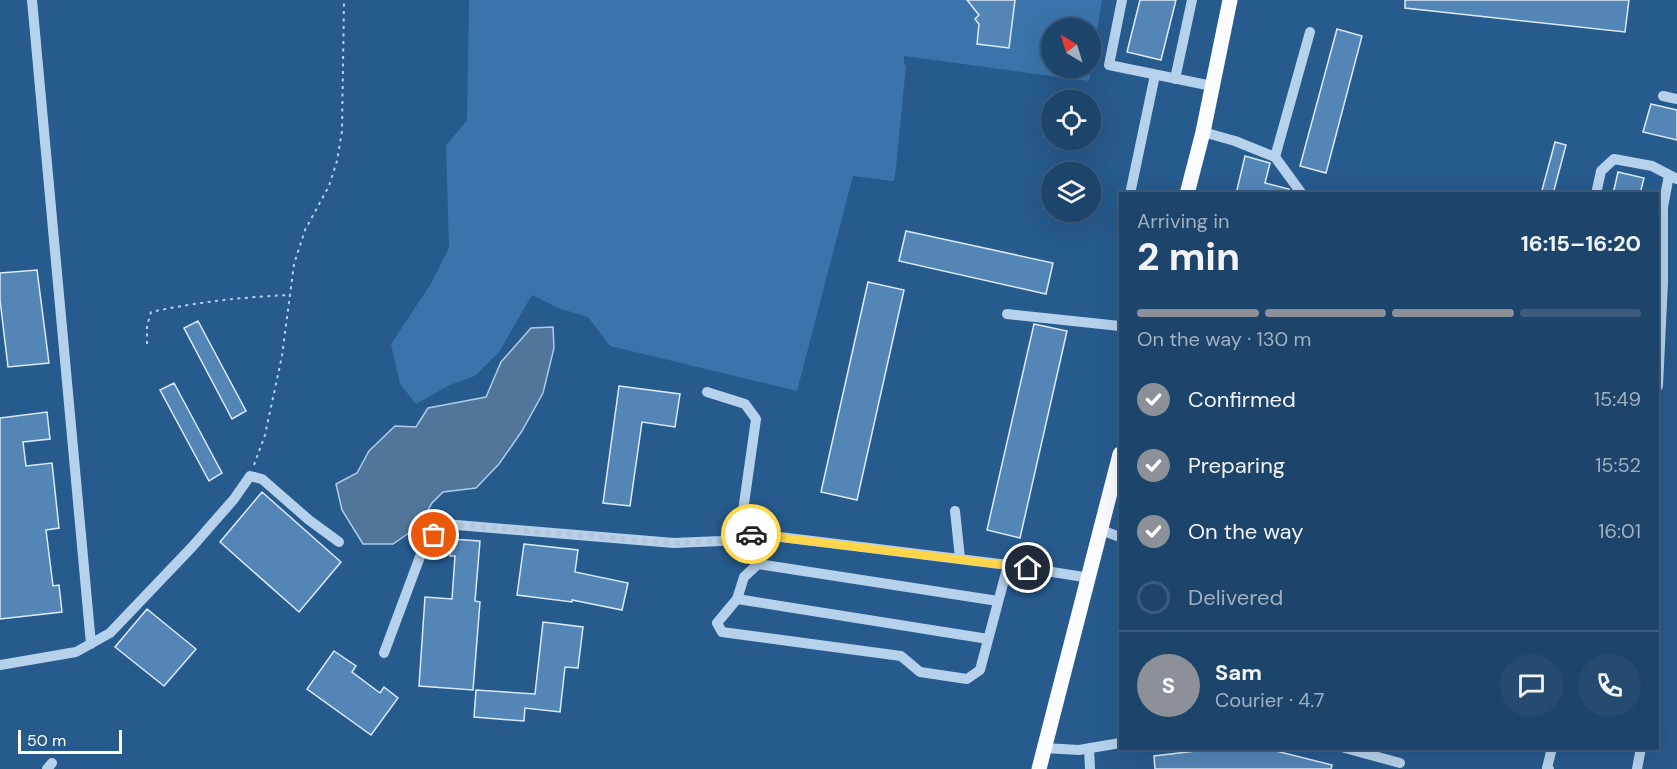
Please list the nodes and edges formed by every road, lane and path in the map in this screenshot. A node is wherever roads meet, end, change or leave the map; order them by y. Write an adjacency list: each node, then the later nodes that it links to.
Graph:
1 (32, 0): 38 (street)
2 (344, 0): 19 (path)
3 (1122, 0): 7 (street)
4 (1192, 0): 8 (street)
5 (1230, 0): 9 (main road)
6 (1310, 32): 13 (street)
7 (1155, 75): 8 (street); 15 (street)
8 (1175, 79): 9 (street)
9 (1212, 86): 12 (main road)
10 (1664, 96): 11 (street)
11 (1677, 99)
12 (1203, 132): 13 (street); 16 (main road)
13 (1275, 157): 17 (street)
14 (1673, 177): 18 (street); 23 (street)
15 (1130, 192)
16 (1188, 192)
17 (1301, 192)
18 (1596, 192)
19 (289, 296): 22 (path); 26 (path)
20 (1007, 314): 21 (street)
21 (1119, 326)
22 (147, 344)
23 (1659, 366)
24 (707, 392): 29 (street)
25 (1119, 458): 28 (main road)
26 (250, 476): 31 (street); 38 (street)
27 (956, 511): 32 (street)
28 (1101, 530): 30 (street); 34 (main road)
29 (740, 532): 32 (street); 39 (street)
30 (1119, 537)
31 (339, 542)
32 (960, 558): 33 (street)
33 (1008, 564): 34 (street); 36 (street)
34 (1089, 578): 42 (main road)
35 (737, 599): 36 (street); 37 (street); 37 (street)
36 (998, 601): 37 (street)
37 (988, 639)
38 (91, 644): 40 (street)
39 (384, 653)
40 (0, 664)
41 (1119, 743): 43 (street)
42 (1044, 748): 43 (street); 48 (main road)
43 (1089, 748): 49 (street)
44 (1352, 750): 47 (street)
45 (1552, 750): 50 (street)
46 (1641, 750): 51 (street)
47 (1400, 763)
48 (1039, 769)
49 (1090, 769)
50 (1549, 769)
51 (1637, 769)

